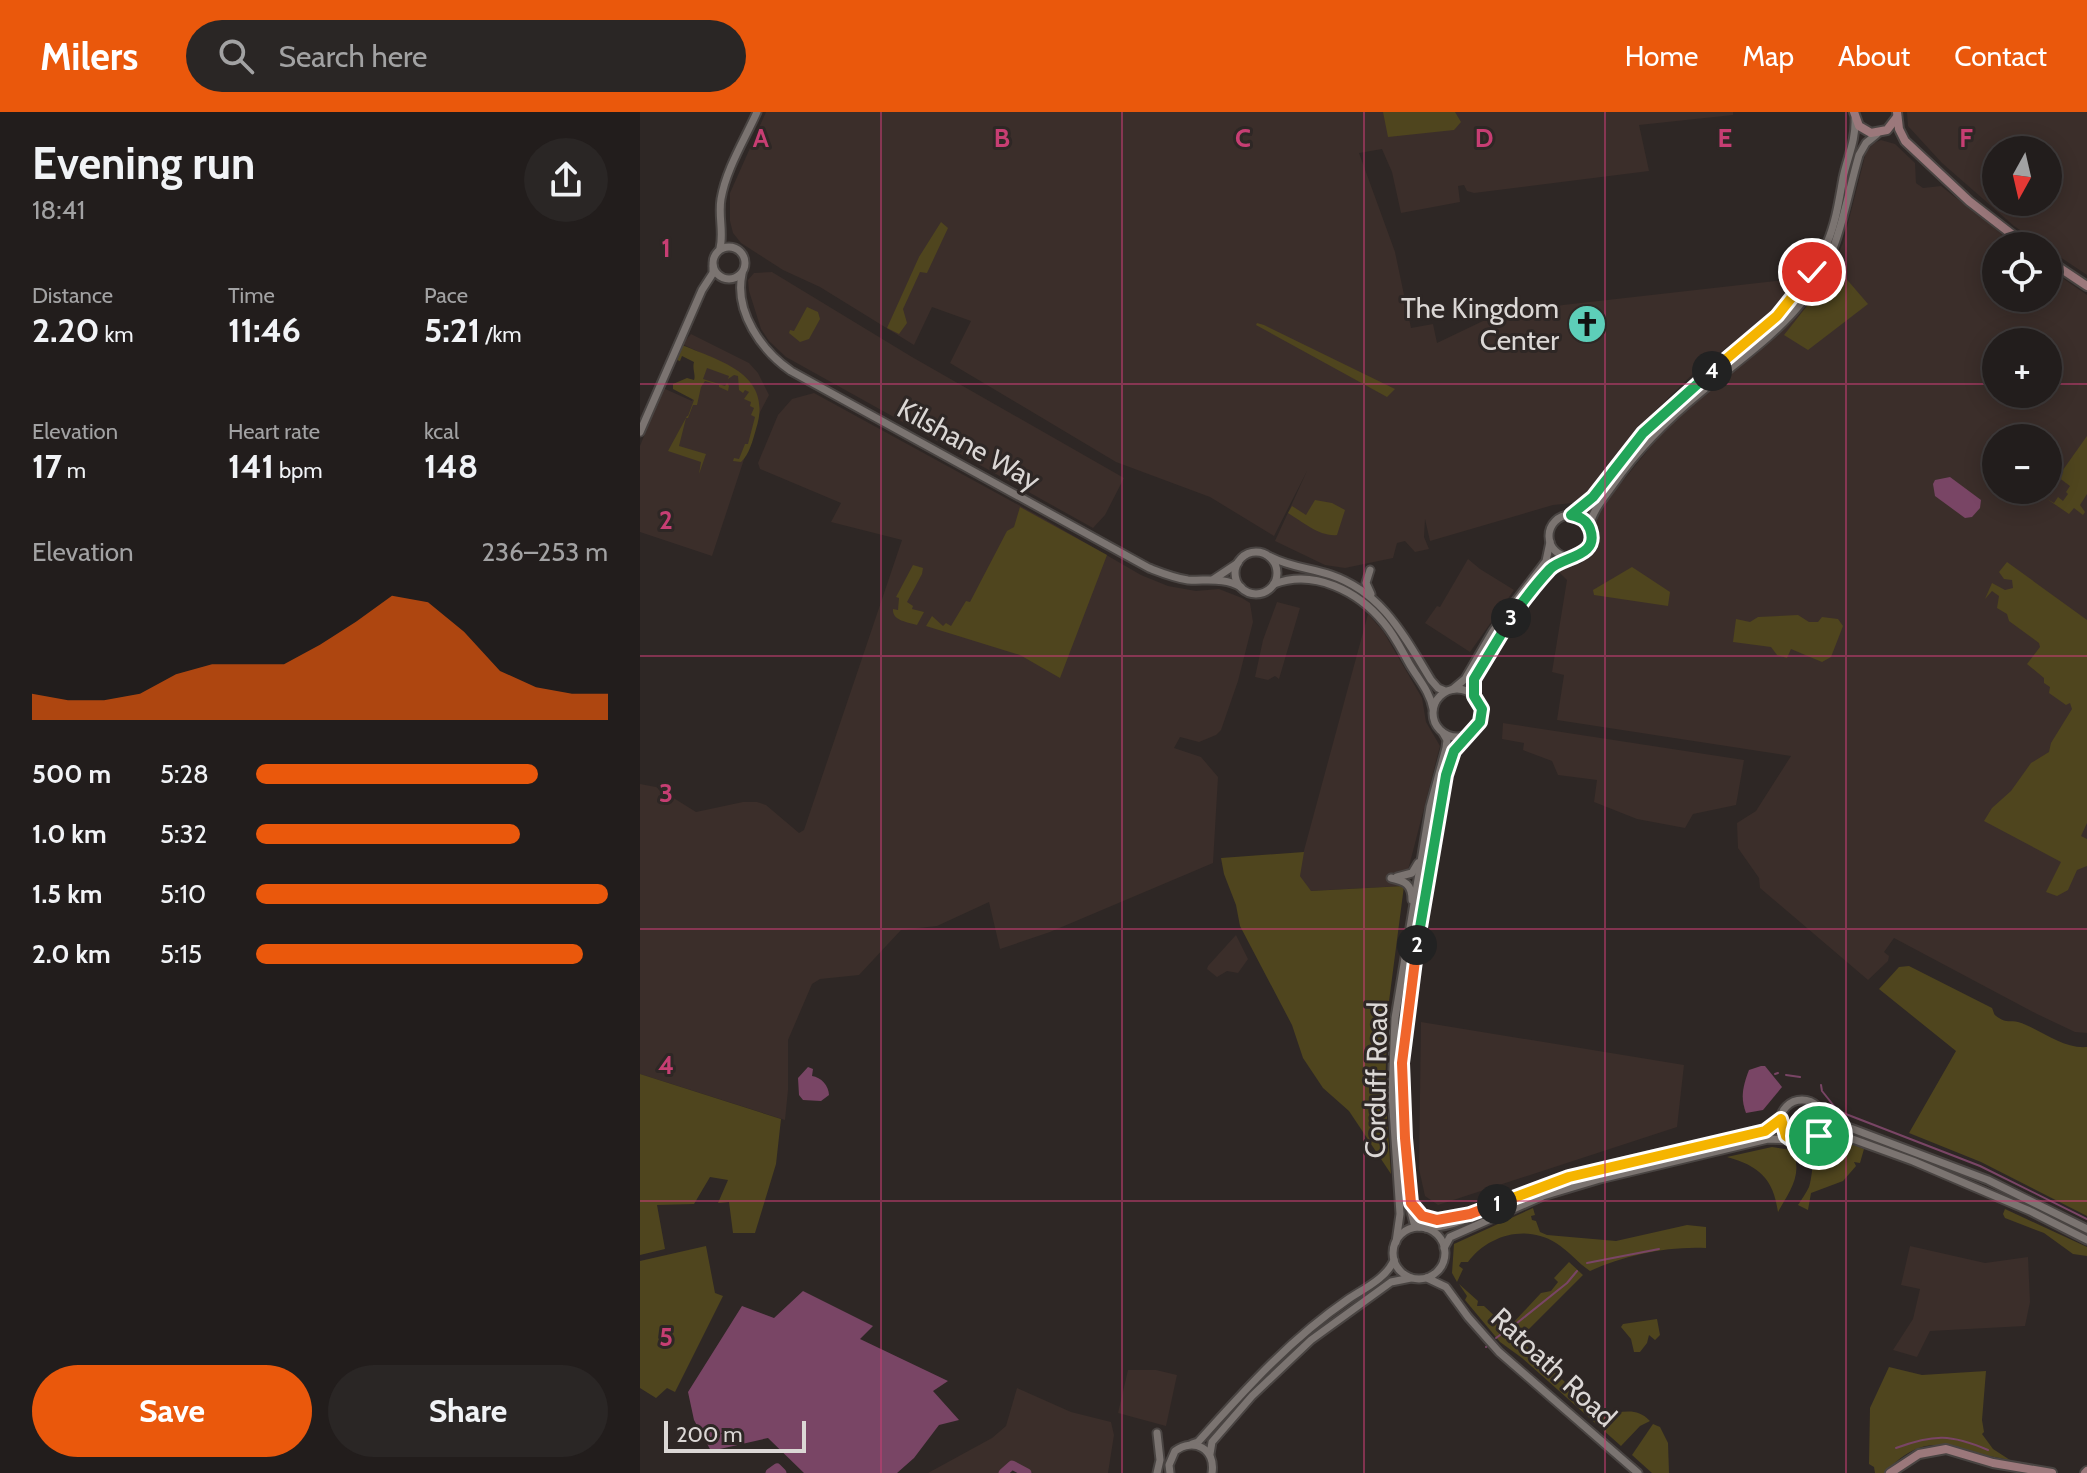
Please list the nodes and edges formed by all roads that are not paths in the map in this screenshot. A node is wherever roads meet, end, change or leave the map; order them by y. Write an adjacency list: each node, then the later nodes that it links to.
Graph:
1 (757, 112): 6 (street)
2 (1897, 114): 4 (main road); 5 (main road)
3 (1855, 116): 4 (main road); 18 (street)
4 (1880, 133): 5 (main road); 19 (street)
5 (1905, 141): 7 (main road)
6 (722, 231): 8 (street); 9 (street)
7 (2009, 232)
8 (720, 248): 9 (street); 10 (street)
9 (734, 249): 12 (street)
10 (713, 266): 13 (street); 14 (street)
11 (2062, 269): 15 (main road)
12 (742, 274): 13 (street); 16 (street, Kilshane Way)
13 (724, 276): 14 (street); 16 (street, Kilshane Way)
14 (710, 279): 17 (street)
15 (2087, 286)
16 (741, 295): 24 (street, Kilshane Way)
17 (640, 432)
18 (1571, 515): 19 (street); 20 (street)
19 (1589, 528): 22 (street)
20 (1550, 542): 22 (street); 29 (street)
21 (1271, 557): 23 (street); 25 (street); 26 (street)
22 (1574, 557): 30 (street)
23 (1238, 563): 24 (street); 27 (street)
24 (1214, 579): 27 (street, Kilshane Way)
25 (1347, 581): 28 (street); 28 (street)
26 (1274, 584): 27 (street); 31 (street)
27 (1241, 587)
28 (1379, 603): 29 (street)
29 (1449, 690): 30 (street); 31 (street)
30 (1474, 696): 33 (street)
31 (1433, 709): 32 (street)
32 (1443, 733): 33 (street); 34 (street, Corduff Road)
33 (1467, 735): 40 (street, Corduff Road)
34 (1425, 831): 35 (street, Corduff Road); 35 (street)
35 (1407, 945): 45 (street, Corduff Road)
36 (1820, 1108): 37 (street); 38 (street); 43 (street)
37 (1781, 1119): 39 (street); 41 (street)
38 (1819, 1136): 39 (street); 44 (street)
39 (1791, 1140): 46 (street)
40 (1409, 1195): 41 (street); 42 (street, Corduff Road)
41 (1483, 1210): 42 (street)
42 (1423, 1228): 45 (street); 46 (street)
43 (2087, 1229)
44 (2087, 1240)
45 (1396, 1242): 47 (street)
46 (1444, 1248): 48 (street)
47 (1394, 1260): 49 (street); 53 (street)
48 (1443, 1263): 50 (street); 51 (street, Ratoath Road)
49 (1411, 1278): 50 (street); 54 (street)
50 (1427, 1278): 51 (street, Ratoath Road)
51 (1446, 1287): 58 (street, Ratoath Road)
52 (1157, 1433): 55 (street)
53 (1192, 1444): 54 (street); 56 (street)
54 (1210, 1454): 57 (street)
55 (1157, 1473)
56 (1170, 1473)
57 (1212, 1473)
58 (1638, 1473)
59 (1890, 1473): 60 (main road)
60 (2052, 1473)

